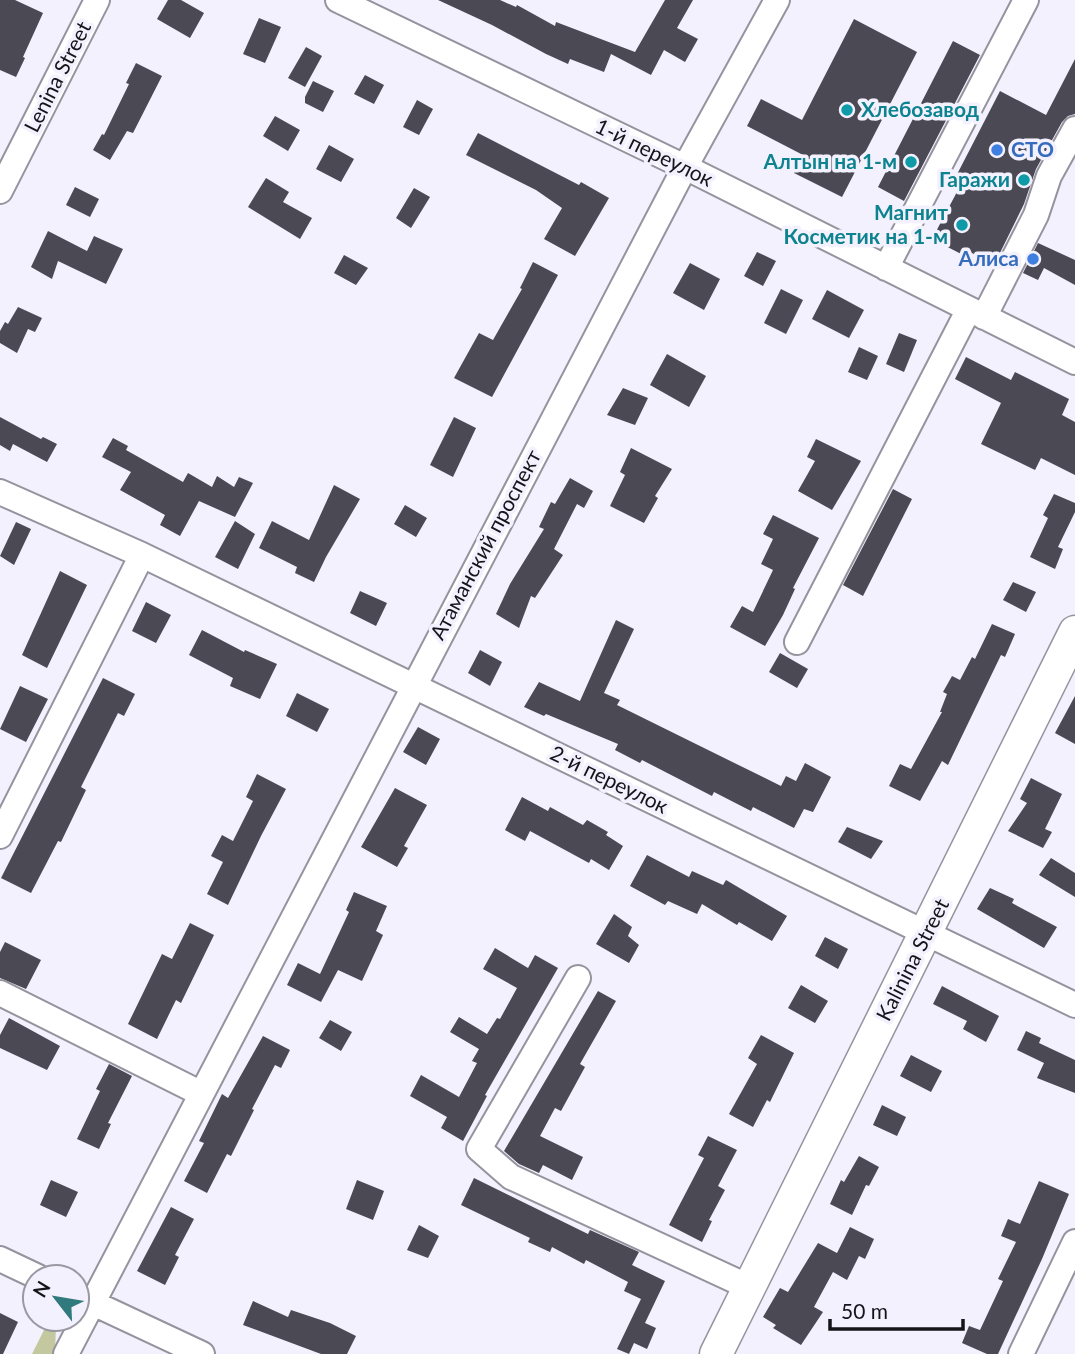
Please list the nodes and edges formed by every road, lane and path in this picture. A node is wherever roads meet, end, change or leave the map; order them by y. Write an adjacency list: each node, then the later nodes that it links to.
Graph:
1 (97, 0): 7 (street, Lenina Street)
2 (338, 0): 6 (street, 1-й переулок)
3 (777, 0): 6 (street, Атаманский проспект)
4 (1026, 0): 8 (street)
5 (1075, 129): 9 (street)
6 (685, 167): 8 (street, 1-й переулок); 15 (street, Атаманский проспект)
7 (0, 191)
8 (886, 268): 9 (street, 1-й переулок)
9 (976, 313): 10 (street, 1-й переулок); 14 (street)
10 (1075, 362)
11 (0, 492): 12 (street, 2-й переулок)
12 (142, 555): 15 (street, 2-й переулок); 16 (street)
13 (1075, 632): 17 (main road, Kalinina Street)
14 (797, 642)
15 (413, 686): 17 (street, 2-й переулок); 21 (street, Атаманский проспект)
16 (0, 836)
17 (927, 933): 20 (street, 2-й переулок); 26 (main road, Kalinina Street)
18 (578, 978): 26 (street)
19 (0, 993): 21 (street)
20 (1075, 1004)
21 (200, 1093): 25 (street, Атаманский проспект)
22 (1075, 1242): 32 (street)
23 (0, 1259): 24 (street)
24 (21, 1269)
25 (91, 1287)
26 (749, 1287): 31 (main road, Kalinina Street)
27 (91, 1302): 30 (street)
28 (73, 1333): 29 (street, Атаманский проспект)
29 (66, 1354)
30 (202, 1354)
31 (716, 1354)
32 (1021, 1354)

